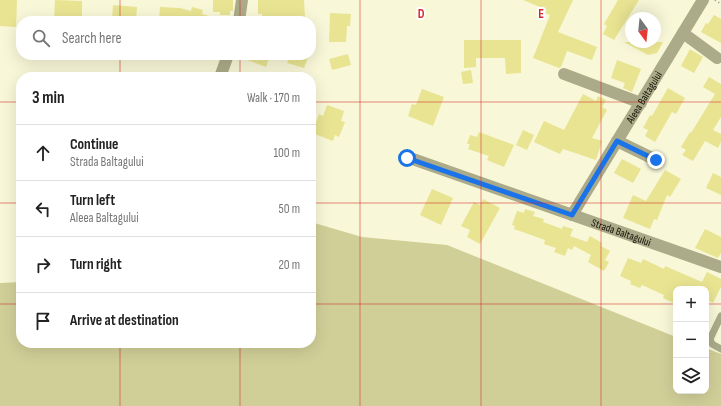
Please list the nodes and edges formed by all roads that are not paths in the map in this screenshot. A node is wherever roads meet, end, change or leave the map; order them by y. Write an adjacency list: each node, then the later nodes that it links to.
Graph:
1 (242, 0): 3 (street)
2 (703, 0): 4 (street, Aleea Baltagului)
3 (240, 16)
4 (683, 33): 5 (street); 9 (street, Aleea Baltagului)
5 (717, 58)
6 (226, 60): 7 (street)
7 (222, 72)
8 (564, 74): 9 (street)
9 (641, 103): 10 (street, Aleea Baltagului)
10 (617, 141): 12 (street); 13 (street, Aleea Baltagului)
11 (407, 158): 13 (street, Strada Baltagului)
12 (656, 160)
13 (572, 215): 14 (street, Strada Baltagului)
14 (721, 267)
15 (721, 316): 16 (lane)
16 (721, 349)

